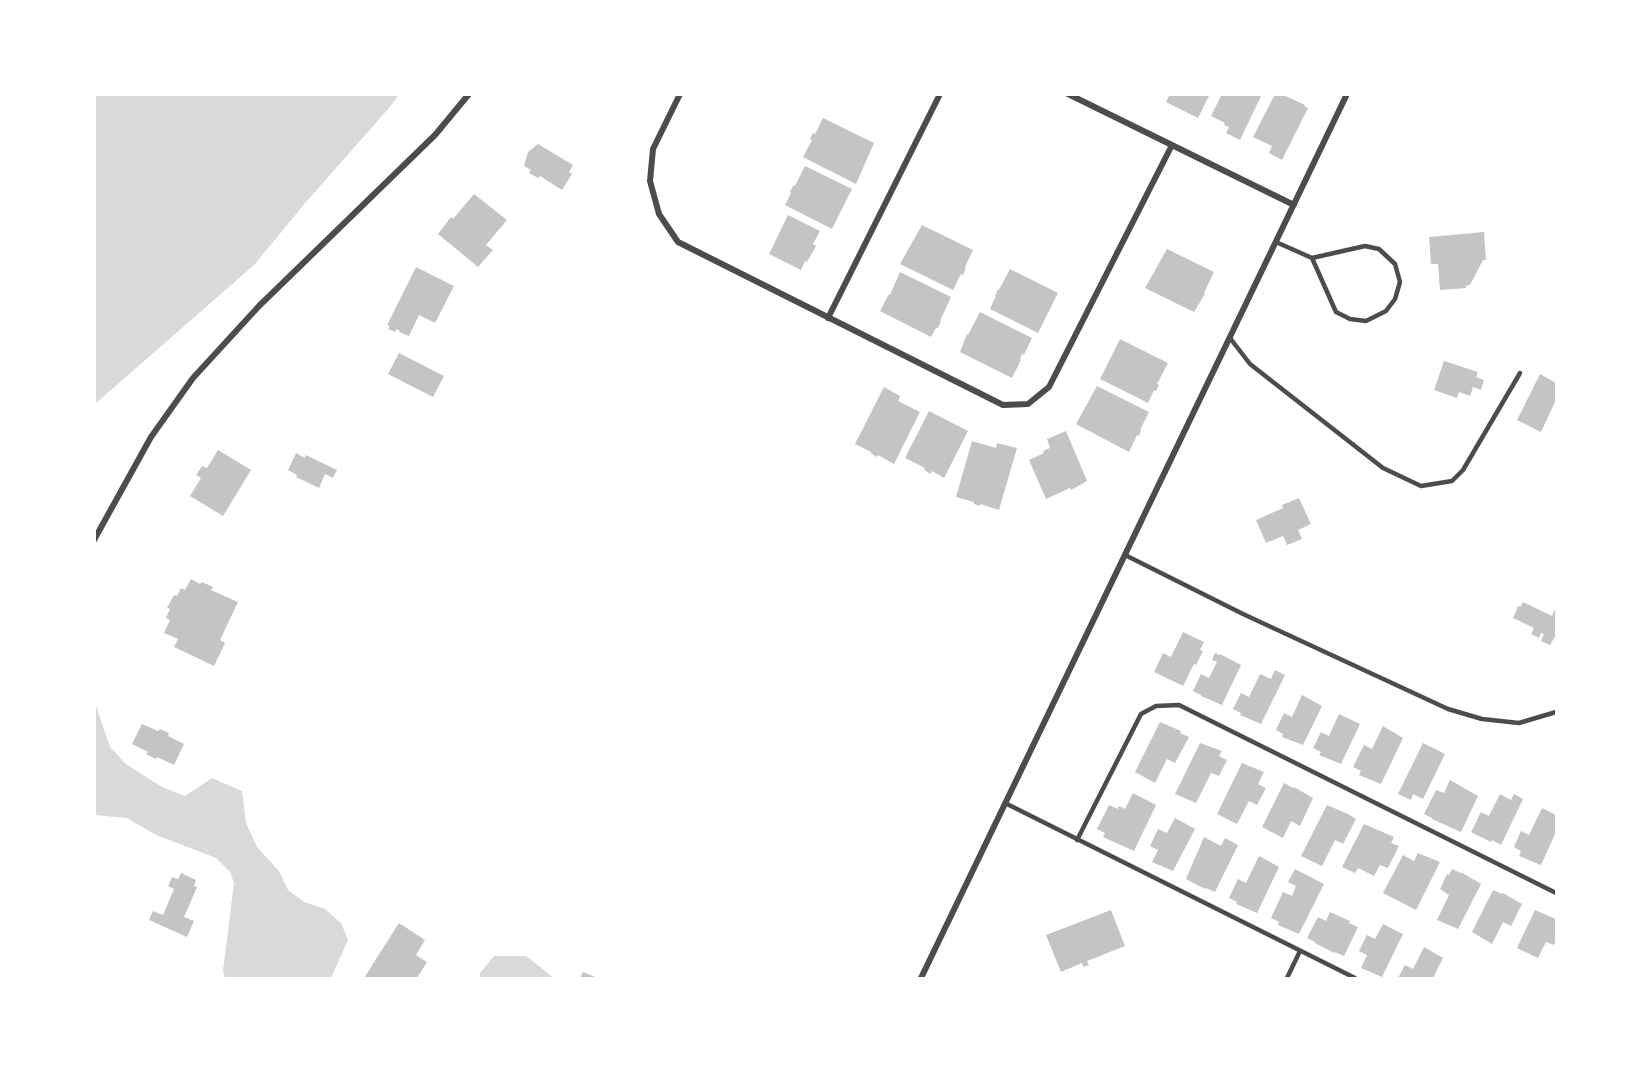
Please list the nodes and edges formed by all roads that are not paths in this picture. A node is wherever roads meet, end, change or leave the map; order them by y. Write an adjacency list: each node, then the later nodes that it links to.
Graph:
1 (469, 94): 13 (street)
2 (680, 94): 10 (street)
3 (940, 94): 10 (street)
4 (1068, 94): 6 (street)
5 (1347, 94): 7 (street)
6 (1172, 145): 7 (street); 10 (street)
7 (1294, 205): 8 (street)
8 (1276, 242): 9 (lane); 11 (street)
9 (1312, 258): 9 (lane)
10 (828, 318)
11 (1230, 338): 12 (lane); 14 (street)
12 (1520, 373)
13 (94, 540)
14 (1125, 555): 15 (lane); 16 (street)
15 (1557, 711)
16 (1005, 803): 17 (lane); 20 (street)
17 (1077, 840): 18 (lane); 19 (lane)
18 (1557, 893)
19 (1300, 951): 21 (lane); 22 (lane)
20 (921, 978)
21 (1287, 978)
22 (1355, 978)

